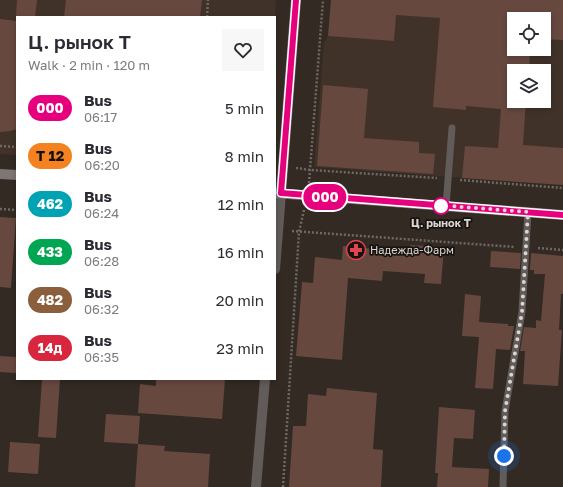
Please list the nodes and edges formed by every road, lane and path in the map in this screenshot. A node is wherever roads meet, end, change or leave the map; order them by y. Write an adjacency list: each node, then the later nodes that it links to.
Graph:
1 (208, 0): 4 (path)
2 (296, 0): 8 (main road)
3 (323, 0): 9 (path)
4 (207, 16)
5 (452, 128): 12 (lane)
6 (0, 146): 7 (path)
7 (16, 147)
8 (282, 166): 9 (path); 14 (main road)
9 (310, 170): 12 (path); 15 (path)
10 (0, 174): 11 (main road)
11 (16, 176)
12 (448, 179): 13 (path); 16 (lane)
13 (563, 188)
14 (278, 193): 15 (main road); 21 (street)
15 (308, 196): 16 (main road); 22 (path)
16 (446, 206): 19 (main road)
17 (0, 209): 18 (path)
18 (16, 210)
19 (528, 212): 20 (main road); 23 (lane)
20 (563, 215)
21 (279, 229): 22 (path); 25 (street)
22 (299, 232): 23 (path); 29 (path)
23 (526, 247): 24 (path); 27 (lane)
24 (563, 250)
25 (276, 260)
26 (265, 380): 28 (street)
27 (503, 486)
28 (256, 487)
29 (283, 487)

